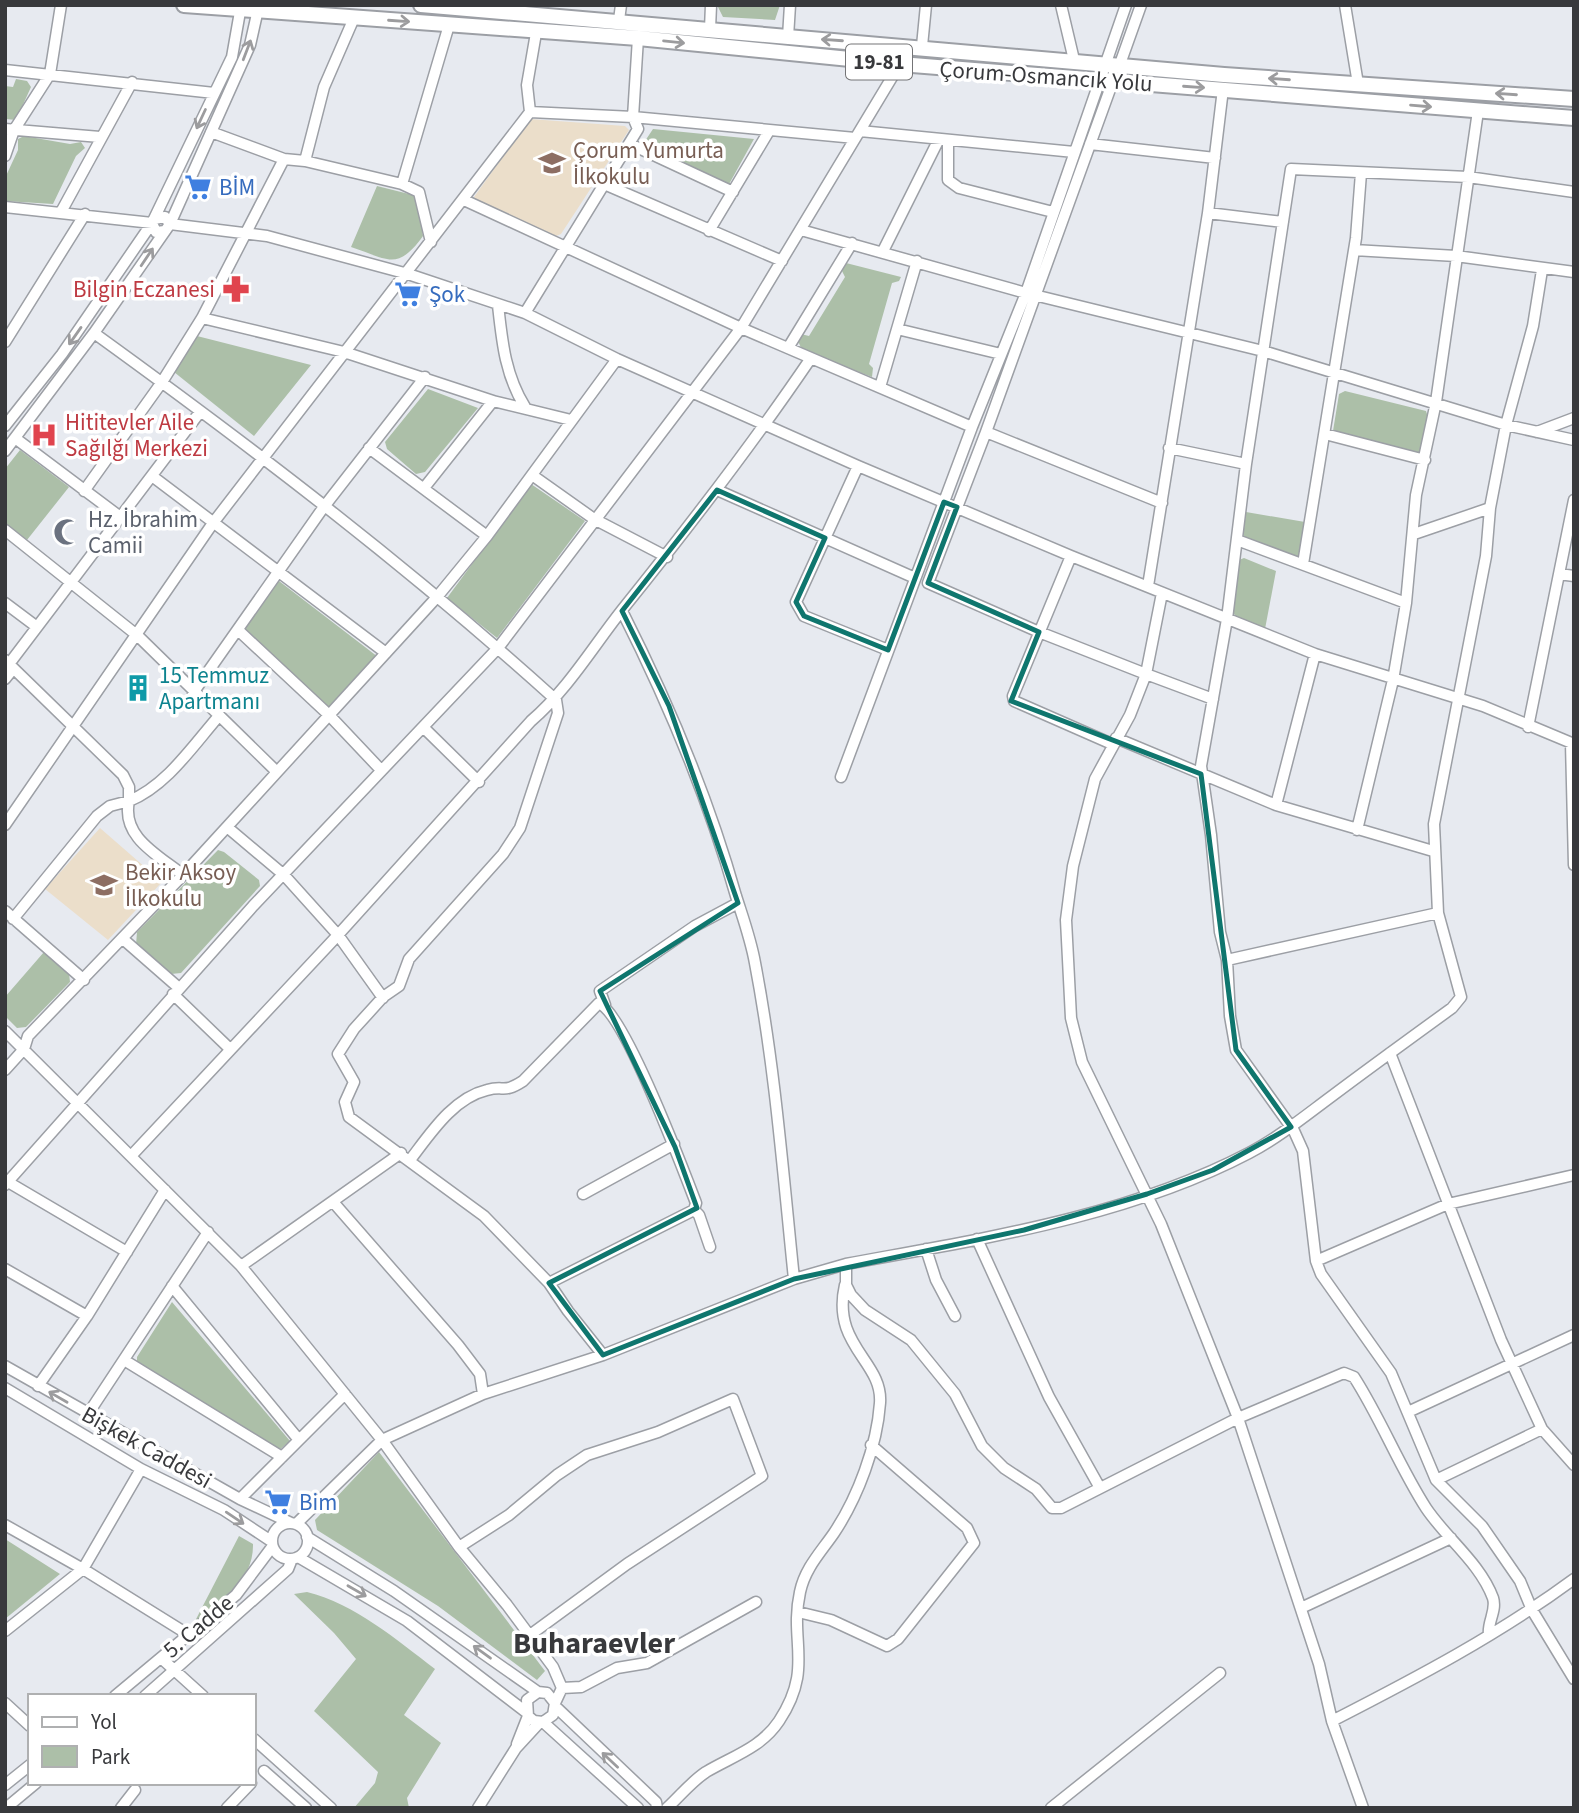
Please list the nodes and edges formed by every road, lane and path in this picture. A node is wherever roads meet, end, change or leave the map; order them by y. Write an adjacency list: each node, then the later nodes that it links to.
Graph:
1 (61, 5): 26 (street)
2 (184, 5): 11 (highway, Çorum-Osmancık Yolu / 19-81)
3 (421, 5): 13 (highway, Çorum-Osmancık Yolu / 19-81)
4 (711, 5): 17 (street)
5 (790, 5): 19 (street)
6 (926, 5): 21 (street)
7 (1061, 5): 22 (street)
8 (1126, 5): 23 (street)
9 (1140, 5): 23 (street)
10 (1345, 5): 29 (street)
11 (241, 7): 12 (highway, Çorum-Osmancık Yolu / 19-81); 31 (street)
12 (259, 8): 15 (highway, Çorum-Osmancık Yolu / 19-81); 39 (street, one-way to 12)
13 (496, 8): 14 (highway, Çorum-Osmancık Yolu / 19-81)
14 (620, 13): 17 (highway, Çorum-Osmancık Yolu / 19-81)
15 (354, 18): 16 (highway, Çorum-Osmancık Yolu / 19-81, one-way to 16); 49 (street)
16 (449, 25): 18 (highway, Çorum-Osmancık Yolu / 19-81); 52 (street)
17 (710, 29): 19 (highway, Çorum-Osmancık Yolu / 19-81)
18 (536, 33): 20 (highway, Çorum-Osmancık Yolu / 19-81); 34 (street)
19 (788, 37): 21 (highway, Çorum-Osmancık Yolu / 19-81, one-way to 19)
20 (638, 38): 24 (highway, Çorum-Osmancık Yolu / 19-81, one-way to 24); 35 (street)
21 (922, 46): 22 (highway, Çorum-Osmancık Yolu / 19-81)
22 (1074, 60): 23 (highway, Çorum-Osmancık Yolu / 19-81)
23 (1113, 63): 27 (street); 29 (highway, Çorum-Osmancık Yolu / 19-81, one-way to 23)
24 (900, 64): 27 (highway, Çorum-Osmancık Yolu / 19-81); 40 (street)
25 (5, 70): 26 (street)
26 (50, 74): 28 (street); 37 (street)
27 (1106, 80): 30 (highway, Çorum-Osmancık Yolu / 19-81, one-way to 30); 44 (street); 45 (street)
28 (132, 82): 31 (street); 41 (street)
29 (1358, 84): 32 (highway, Çorum-Osmancık Yolu / 19-81, one-way to 29)
30 (1223, 89): 33 (highway, Çorum-Osmancık Yolu / 19-81, one-way to 33); 47 (street)
31 (214, 93): 62 (street, one-way to 62)
32 (1574, 99)
33 (1478, 111): 36 (highway, Çorum-Osmancık Yolu / 19-81); 51 (street)
34 (530, 112): 35 (street); 56 (street)
35 (633, 117): 38 (street); 43 (street)
36 (1574, 118)
37 (10, 130): 41 (street); 46 (street)
38 (769, 131): 40 (street); 54 (street)
39 (211, 132): 48 (street); 64 (street)
40 (858, 134): 42 (street); 65 (street)
41 (100, 137): 58 (street)
42 (944, 140): 45 (street); 59 (street); 72 (street)
43 (630, 144): 53 (street); 54 (street)
44 (1090, 144): 47 (street); 79 (street)
45 (1074, 152): 59 (street)
46 (5, 156)
47 (1215, 158): 60 (street)
48 (284, 159): 49 (street); 67 (street)
49 (305, 161): 52 (street)
50 (1361, 173): 51 (street); 63 (street); 71 (street)
51 (1468, 177): 55 (street); 73 (street)
52 (402, 184): 68 (street)
53 (604, 184): 66 (street); 70 (street)
54 (733, 192): 66 (street)
55 (1574, 192)
56 (464, 200): 68 (street); 70 (street)
57 (5, 207): 58 (street)
58 (61, 212): 61 (street)
59 (1053, 212): 79 (street)
60 (1208, 213): 63 (street); 85 (street)
61 (85, 214): 62 (street); 87 (street)
62 (153, 221): 64 (street); 105 (street, one-way to 105)
63 (1283, 222): 89 (street)
64 (168, 227): 67 (street); 86 (street, one-way to 64)
65 (801, 230): 69 (street); 74 (street)
66 (709, 231): 74 (street)
67 (247, 235): 78 (street); 82 (street)
68 (431, 242): 78 (street)
69 (852, 243): 72 (street); 88 (street)
70 (564, 247): 81 (street); 83 (street)
71 (1354, 250): 73 (street); 94 (street)
72 (883, 251): 75 (street)
73 (1456, 256): 76 (street); 100 (street)
74 (782, 261): 83 (street)
75 (917, 261): 79 (street); 84 (street)
76 (1542, 270): 77 (street); 107 (street)
77 (1574, 272)
78 (408, 274): 80 (street); 90 (street)
79 (1031, 294): 85 (street); 91 (street); 109 (street)
80 (498, 305): 81 (street); 101 (street)
81 (524, 313): 93 (street)
82 (202, 318): 90 (street); 96 (street)
83 (741, 328): 88 (street); 98 (street)
84 (897, 329): 91 (street); 97 (street)
85 (1189, 331): 89 (street); 115 (street)
86 (94, 333): 96 (street); 112 (street)
87 (5, 342)
88 (788, 348): 92 (street)
89 (1263, 351): 94 (street); 119 (street)
90 (344, 352): 95 (street); 117 (street)
91 (1001, 354): 108 (street)
92 (811, 358): 97 (street); 106 (street)
93 (617, 359): 98 (street); 104 (street)
94 (1335, 374): 100 (street); 111 (street)
95 (425, 377): 99 (street); 114 (street)
96 (162, 382): 102 (street); 125 (street)
97 (880, 387): 108 (street)
98 (691, 391): 106 (street); 133 (street)
99 (493, 401): 101 (street); 123 (street)
100 (1436, 402): 107 (street); 118 (street)
101 (525, 407): 104 (street)
102 (200, 412): 117 (street); 122 (street)
103 (1574, 418): 110 (street)
104 (570, 420): 121 (street)
105 (7, 422)
106 (766, 425): 120 (street); 124 (street)
107 (1506, 425): 110 (street); 131 (street)
108 (972, 427): 127 (street)
109 (986, 432): 128 (street); 129 (street)
110 (1536, 432): 113 (street)
111 (1325, 433): 118 (street); 142 (street)
112 (15, 438): 116 (street); 125 (street)
113 (1574, 440)
114 (369, 448): 123 (street); 130 (street)
115 (1169, 448): 119 (street); 128 (street)
116 (5, 451)
117 (263, 457): 130 (street); 134 (street)
118 (1425, 460): 136 (street)
119 (1246, 464): 139 (street)
120 (858, 466): 127 (street); 138 (street)
121 (532, 475): 133 (street); 137 (street)
122 (152, 476): 132 (street); 134 (street)
123 (425, 488): 137 (street)
124 (718, 490): 138 (street); 141 (street)
125 (84, 491): 132 (street)
126 (1574, 500): 144 (street)
127 (944, 502): 129 (street); 146 (street)
128 (1162, 503): 148 (street)
129 (957, 507): 140 (street); 157 (street)
130 (323, 508): 143 (street); 150 (street)
131 (1490, 508): 136 (street); 170 (street)
132 (119, 516): 147 (street)
133 (594, 519): 141 (street); 159 (street)
134 (213, 523): 143 (street); 158 (street)
135 (5, 530): 147 (street)
136 (1414, 534): 152 (street)
137 (487, 536): 150 (street)
138 (825, 538): 146 (street); 160 (street)
139 (1237, 540): 142 (street); 154 (street)
140 (1071, 556): 148 (street); 157 (street)
141 (667, 557): 153 (street)
142 (1303, 565): 152 (street)
143 (278, 572): 156 (street); 161 (street)
144 (1559, 573): 145 (street); 174 (street)
145 (1574, 576)
146 (915, 578): 160 (street)
147 (72, 580): 155 (street); 158 (street)
148 (1149, 586): 149 (street)
149 (1162, 593): 154 (street); 164 (street)
150 (438, 597): 159 (street); 161 (street)
151 (5, 603): 155 (street)
152 (1406, 603): 166 (street)
153 (622, 611): 169 (street); 192 (street)
154 (1227, 619): 162 (street); 168 (street)
155 (37, 627): 163 (street)
156 (239, 631): 167 (street); 171 (street)
157 (1039, 632): 164 (street); 176 (street)
158 (138, 636): 167 (street); 175 (street)
159 (498, 648): 169 (street); 173 (street)
160 (888, 650): 181 (street)
161 (386, 653): 171 (street)
162 (1315, 654): 166 (street); 184 (street)
163 (9, 664): 165 (street); 175 (street)
164 (1146, 674): 168 (street); 176 (street)
165 (5, 679)
166 (1393, 680): 170 (street); 187 (street)
167 (193, 693): 172 (street)
168 (1213, 699): 180 (street)
169 (555, 700): 182 (street); 200 (street)
170 (1459, 700): 174 (street); 188 (street)
171 (329, 715): 178 (street); 179 (street)
172 (218, 717): 179 (street); 183 (street)
173 (423, 727): 178 (street); 182 (street)
174 (1528, 727): 177 (street)
175 (74, 729): 183 (street); 185 (street)
176 (1114, 741): 180 (street); 216 (street)
177 (1573, 743): 189 (street)
178 (381, 770): 190 (street)
179 (277, 772): 186 (street)
180 (1201, 774): 184 (street); 197 (street)
181 (841, 777)
182 (479, 782): 195 (street)
183 (129, 801): 191 (street); 194 (street)
184 (1276, 805): 187 (street)
185 (5, 825)
186 (227, 827): 190 (street); 191 (street)
187 (1357, 830): 188 (street)
188 (1433, 851): 193 (street)
189 (1574, 865)
190 (284, 875): 195 (street); 199 (street)
191 (183, 876): 196 (street)
192 (738, 903): 201 (street); 229 (street)
193 (1438, 913): 197 (street); 205 (street)
194 (9, 915): 198 (street)
195 (338, 935): 200 (street); 203 (street)
196 (123, 939): 198 (street); 199 (street)
197 (1227, 960): 208 (street)
198 (84, 980): 204 (street)
199 (176, 991): 203 (street); 207 (street)
200 (383, 998): 211 (street)
201 (605, 1005): 209 (street); 211 (street)
202 (5, 1031): 204 (street)
203 (229, 1048): 210 (street)
204 (24, 1049): 206 (street); 207 (street)
205 (1390, 1053): 208 (street); 218 (street)
206 (5, 1070)
207 (79, 1104): 210 (street); 213 (street)
208 (1291, 1126): 216 (street); 225 (street)
209 (674, 1143): 215 (street); 219 (street)
210 (131, 1156): 214 (street)
211 (405, 1156): 217 (street); 230 (street)
212 (1574, 1175): 218 (street)
213 (7, 1184): 224 (street)
214 (165, 1190): 220 (street); 224 (street)
215 (583, 1194)
216 (1147, 1194): 221 (street); 247 (street)
217 (334, 1203): 227 (street); 243 (street)
218 (1448, 1204): 225 (street); 238 (street)
219 (694, 1210): 222 (street); 230 (street)
220 (208, 1232): 227 (street); 232 (street)
221 (977, 1239): 223 (street); 256 (street)
222 (710, 1247)
223 (926, 1249): 226 (street); 234 (street)
224 (127, 1252): 233 (street)
225 (1316, 1261): 245 (street)
226 (846, 1264): 229 (street); 231 (street)
227 (241, 1266): 242 (street)
228 (5, 1269): 233 (street)
229 (794, 1279): 236 (street)
230 (550, 1283): 236 (street)
231 (846, 1285): 251 (street); 256 (street)
232 (172, 1286): 237 (street); 249 (street)
233 (87, 1316): 240 (street)
234 (955, 1316)
235 (1574, 1335): 238 (street)
236 (603, 1355): 243 (street)
237 (124, 1360): 246 (street); 252 (street)
238 (1512, 1363): 245 (street); 248 (street)
239 (5, 1366): 240 (street, Bişkek Caddesi)
240 (38, 1385): 246 (street, Bişkek Caddesi, one-way to 240)
241 (8, 1390): 244 (street); 254 (street, Bişkek Caddesi)
242 (345, 1394): 249 (street); 250 (street)
243 (483, 1394): 250 (street)
244 (5, 1403)
245 (1408, 1412): 255 (street)
246 (88, 1415): 257 (street, Bişkek Caddesi)
247 (1238, 1418): 256 (street); 261 (street); 268 (street)
248 (1542, 1429): 253 (street); 255 (street)
249 (299, 1440): 252 (street)
250 (382, 1440): 258 (street); 263 (street)
251 (871, 1445): 270 (street); 270 (street)
252 (282, 1457): 257 (street)
253 (1574, 1465)
254 (141, 1469): 262 (street, Bişkek Caddesi, one-way to 262); 265 (street)
255 (1436, 1480): 269 (street)
256 (1100, 1488)
257 (240, 1499): 258 (street, Bişkek Caddesi)
258 (294, 1524): 260 (street); 262 (street)
259 (5, 1525): 265 (street)
260 (307, 1537): 264 (street); 280 (street, one-way to 260)
261 (1451, 1538): 268 (street); 272 (street)
262 (272, 1544): 264 (street); 273 (street, 5. Cadde)
263 (459, 1547): 274 (street); 274 (street)
264 (295, 1558): 276 (street, 5. Cadde); 286 (street, one-way to 286)
265 (83, 1569): 271 (street); 273 (street)
266 (1574, 1579): 269 (street)
267 (755, 1602): 279 (street)
268 (1301, 1608): 287 (street)
269 (1532, 1610): 272 (street); 278 (street)
270 (798, 1612): 308 (street)
271 (5, 1631)
272 (1489, 1634): 287 (street)
273 (189, 1635): 275 (street, 5. Cadde)
274 (530, 1635): 279 (street)
275 (161, 1658): 276 (street); 281 (street, 5. Cadde)
276 (175, 1672): 282 (street, 5. Cadde); 283 (street)
277 (1220, 1673): 309 (street)
278 (1574, 1679)
279 (562, 1688): 285 (street)
280 (538, 1692): 285 (street); 286 (street)
281 (117, 1694)
282 (148, 1694)
283 (201, 1694)
284 (5, 1703): 289 (street)
285 (555, 1705): 288 (street); 307 (street, one-way to 285)
286 (527, 1714): 288 (street); 291 (street)
287 (1332, 1721): 310 (street)
288 (541, 1722): 291 (street); 306 (street)
289 (28, 1724)
290 (256, 1741): 292 (street)
291 (516, 1748): 305 (street)
292 (276, 1758): 294 (street); 304 (street)
293 (28, 1767): 296 (street)
294 (264, 1771): 295 (street); 303 (street)
295 (256, 1779)
296 (5, 1784)
297 (34, 1785): 300 (street)
298 (250, 1785): 302 (street)
299 (135, 1790): 301 (street)
300 (6, 1808)
301 (121, 1808)
302 (227, 1808)
303 (306, 1808)
304 (331, 1808)
305 (478, 1808)
306 (638, 1808)
307 (657, 1808)
308 (667, 1808)
309 (1051, 1808)
310 (1363, 1808)

